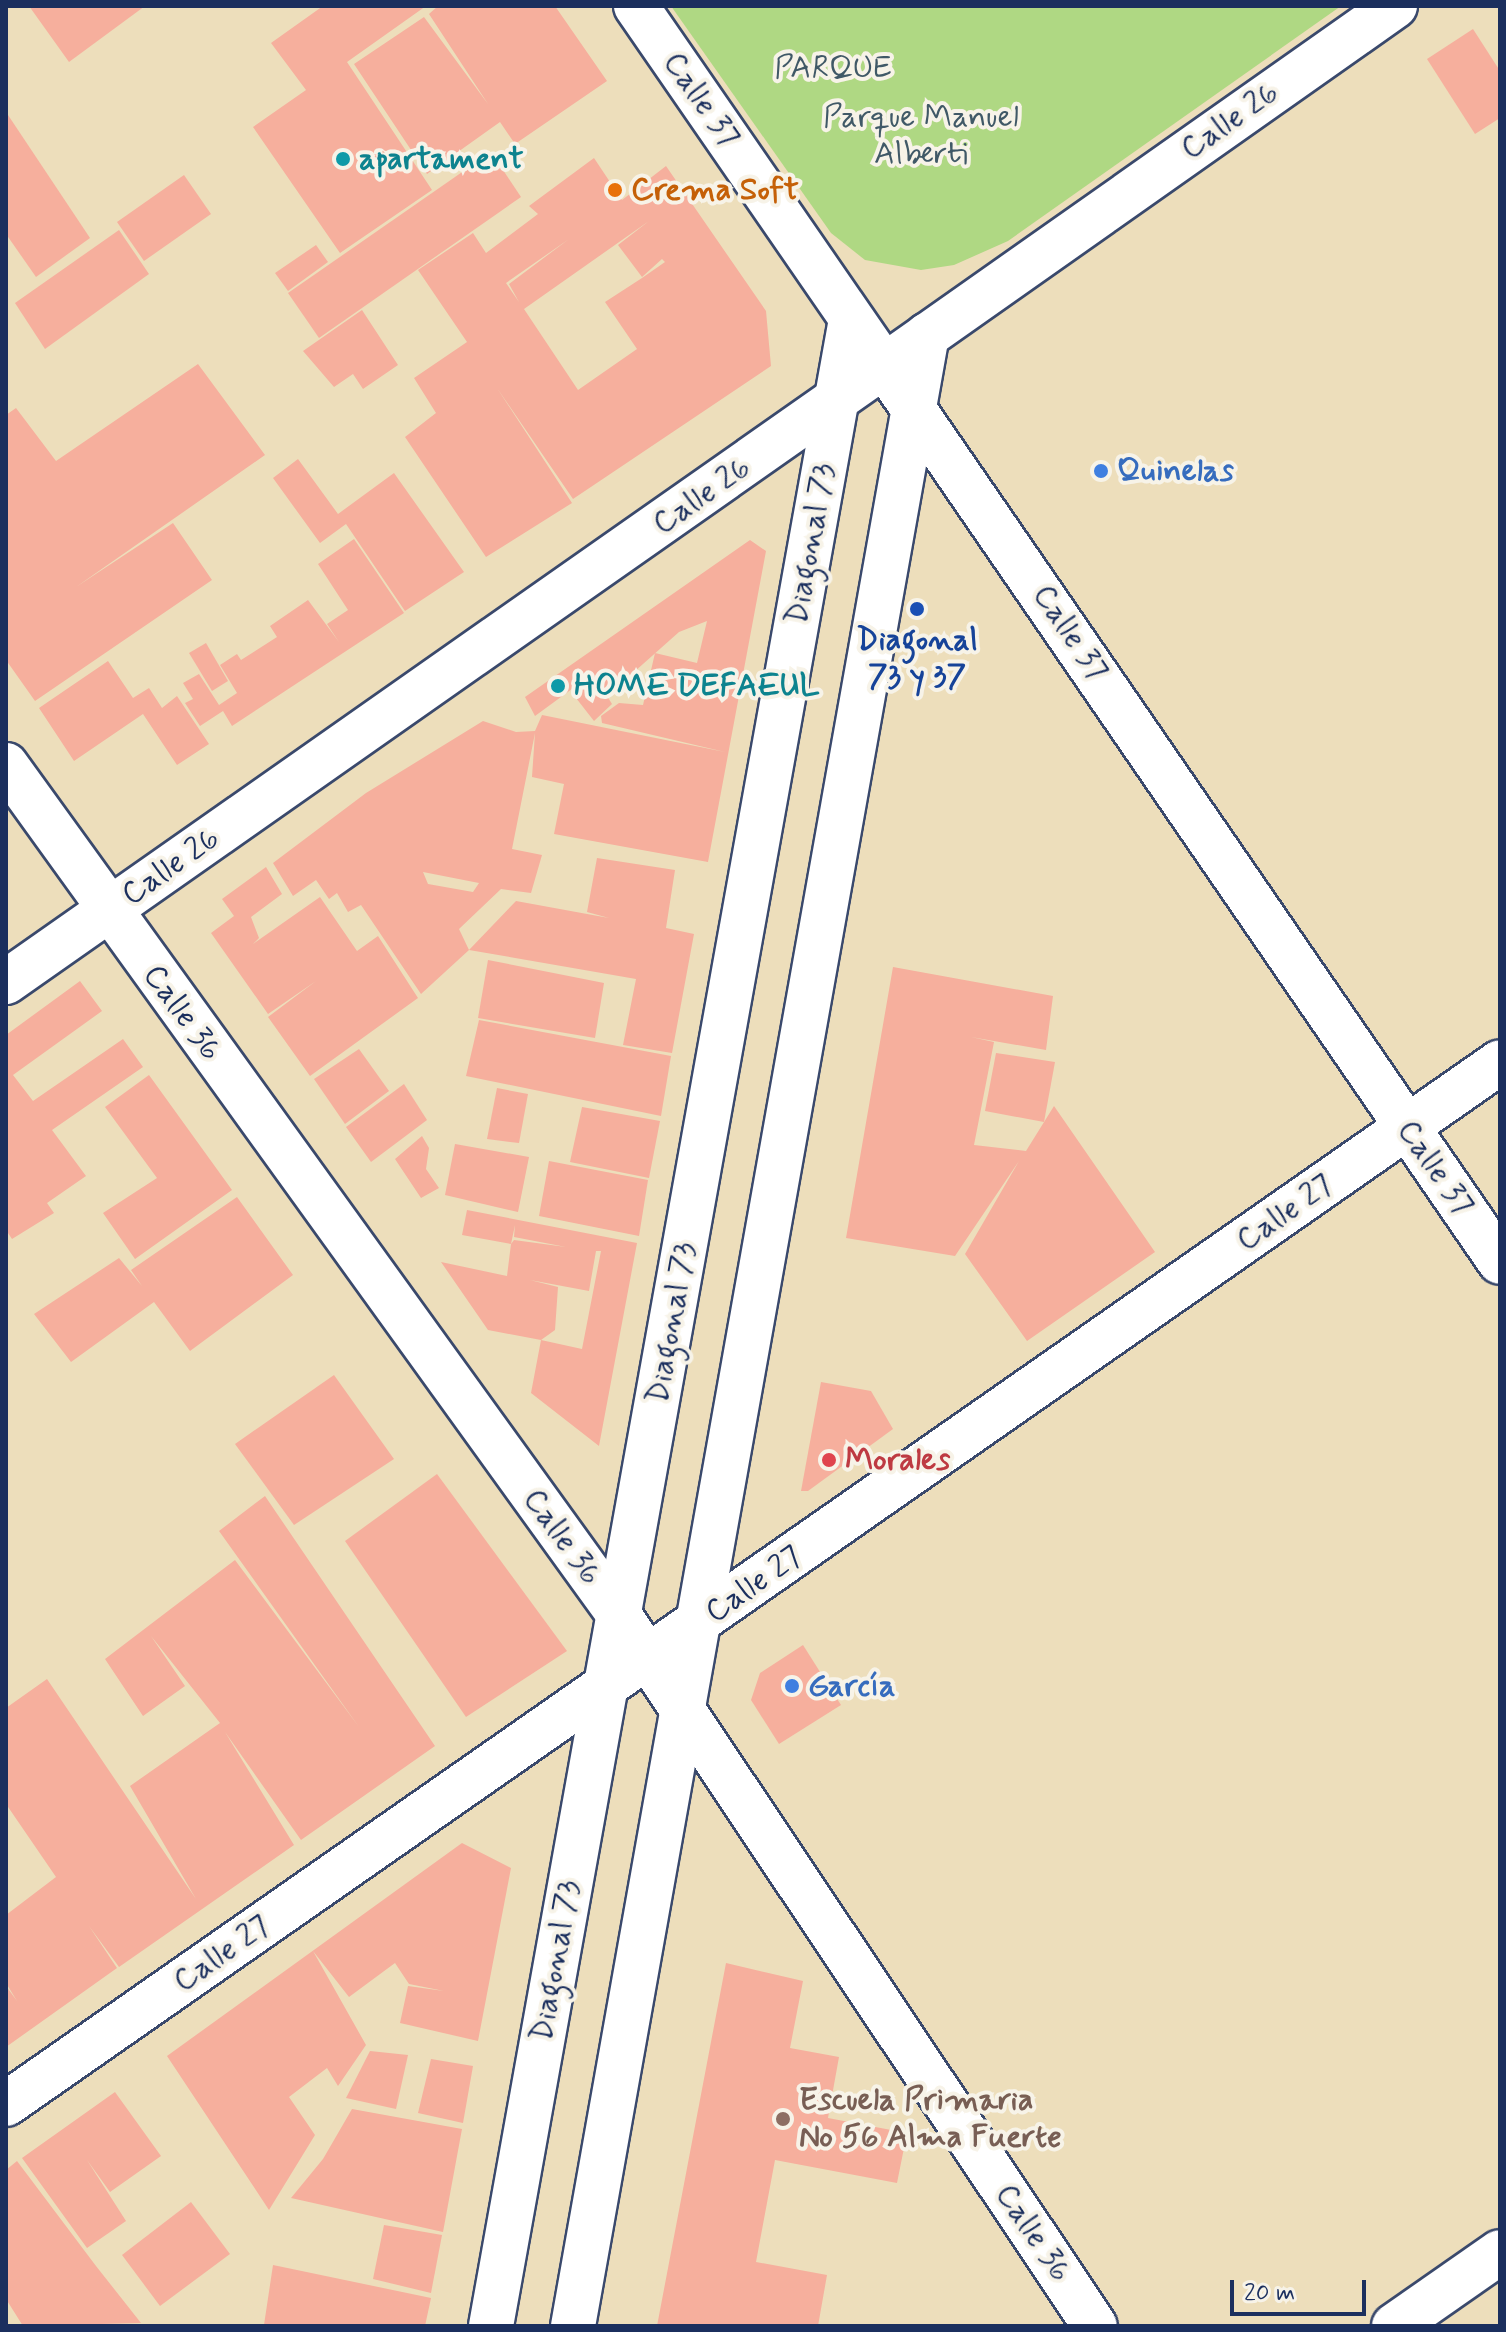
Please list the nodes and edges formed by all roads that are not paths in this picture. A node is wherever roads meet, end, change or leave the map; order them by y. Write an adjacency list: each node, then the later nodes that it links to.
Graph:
1 (636, 6): 3 (street, Calle 37)
2 (1395, 6): 4 (street, Calle 26)
3 (851, 320): 5 (street, Calle 37); 6 (street, Diagonal 73)
4 (927, 335): 5 (street, Calle 26); 7 (street)
5 (884, 366): 6 (street, Calle 26); 7 (street, Calle 37)
6 (836, 400): 9 (street, Calle 26); 14 (street, Diagonal 73)
7 (913, 408): 12 (street, Calle 37); 15 (street)
8 (6, 765): 9 (street, Calle 36)
9 (107, 911): 10 (street, Calle 26); 14 (street, Calle 36)
10 (6, 982)
11 (1500, 1062): 12 (street, Calle 27)
12 (1406, 1128): 13 (street, Calle 37); 15 (street, Calle 27)
13 (1500, 1262)
14 (620, 1616): 16 (street, Calle 36); 17 (street, Diagonal 73)
15 (697, 1625): 16 (street, Calle 27); 18 (street)
16 (648, 1658): 17 (street, Calle 27); 18 (street, Calle 36)
17 (608, 1686): 19 (street, Calle 27); 21 (street, Diagonal 73)
18 (682, 1712): 22 (street); 23 (street, Calle 36)
19 (6, 2104)
20 (1500, 2252): 24 (street)
21 (491, 2326)
22 (573, 2326)
23 (1095, 2326)
24 (1394, 2326)

